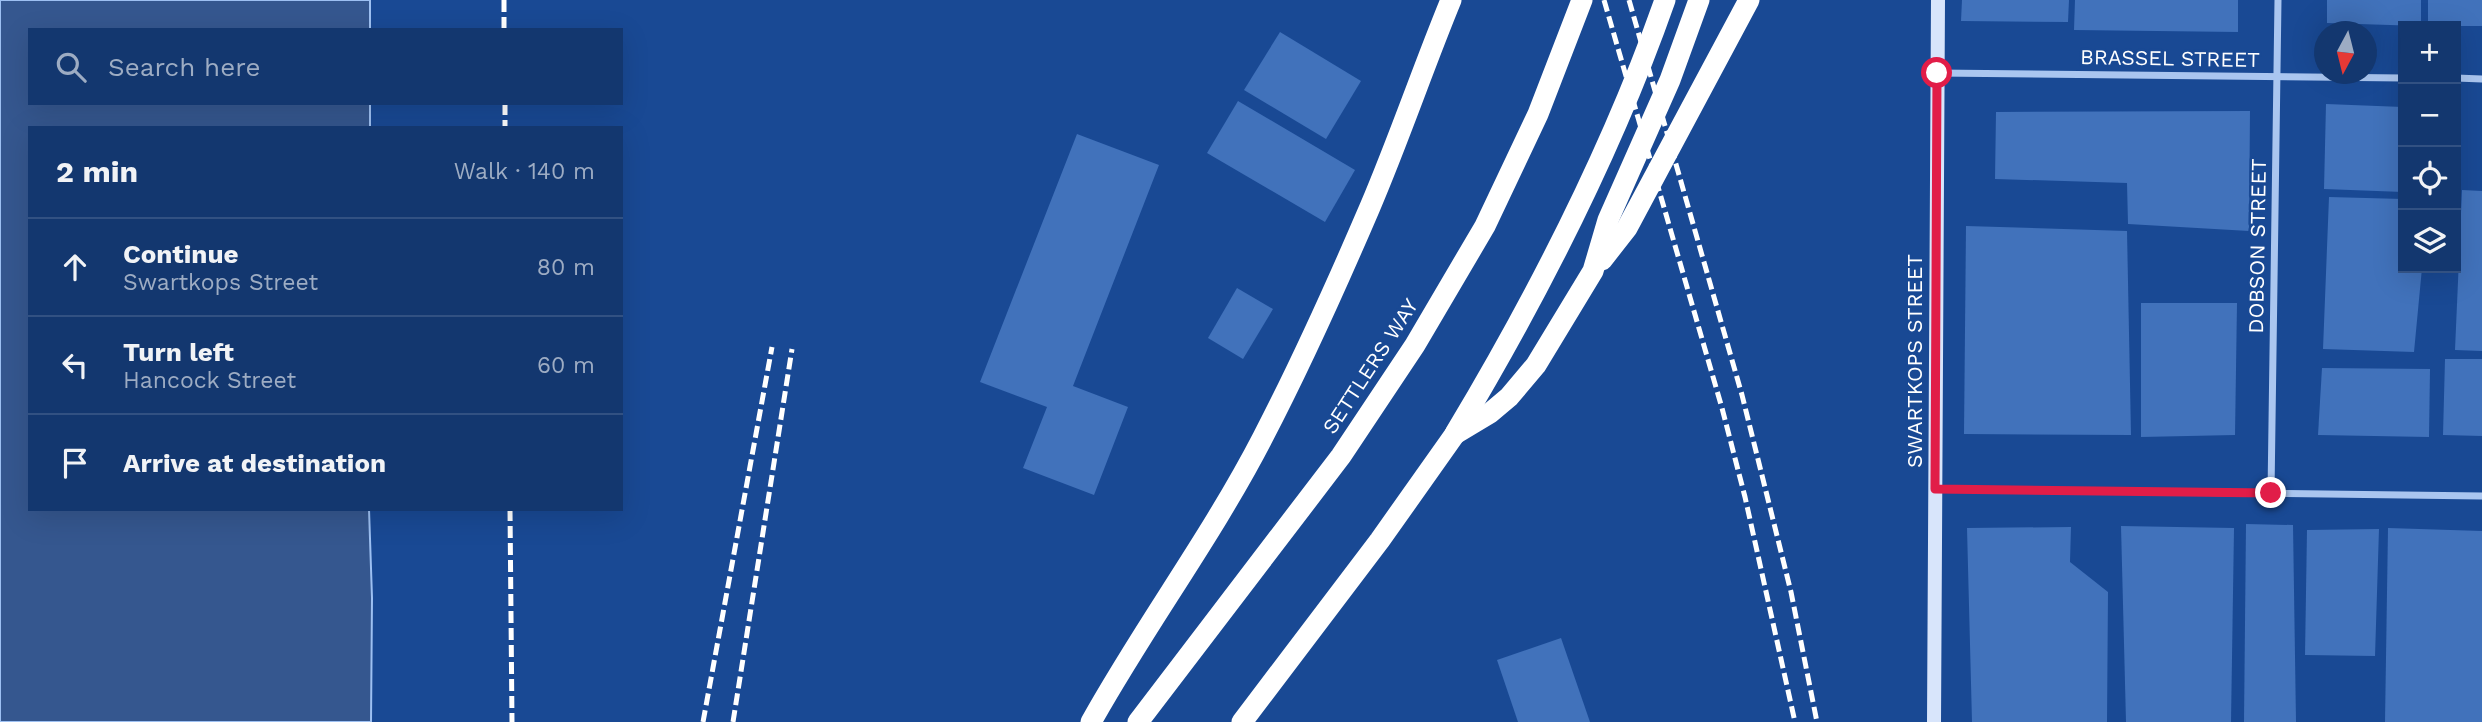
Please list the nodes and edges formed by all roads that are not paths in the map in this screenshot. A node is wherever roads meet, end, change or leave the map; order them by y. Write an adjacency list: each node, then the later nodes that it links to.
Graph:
1 (1451, 0): 18 (highway)
2 (1582, 0): 19 (highway, SETTLERS WAY)
3 (1665, 0): 14 (highway, bridge)
4 (1699, 0): 13 (highway, bridge)
5 (1749, 0): 13 (highway, bridge)
6 (1938, 0): 8 (street, SWARTKOPS STREET)
7 (2277, 0): 9 (street, DOBSON STREET)
8 (1937, 73): 9 (street, BRASSEL STREET); 15 (street, SWARTKOPS STREET)
9 (2277, 77): 10 (street, BRASSEL STREET); 16 (street, DOBSON STREET)
10 (2398, 78)
11 (2461, 78): 12 (street)
12 (2482, 79)
13 (1593, 271): 14 (highway, bridge)
14 (1455, 434): 20 (highway)
15 (1935, 489): 16 (street); 21 (street, SWARTKOPS STREET)
16 (2271, 493): 17 (street)
17 (2482, 496)
18 (1091, 722)
19 (1138, 722)
20 (1242, 722)
21 (1934, 722)

